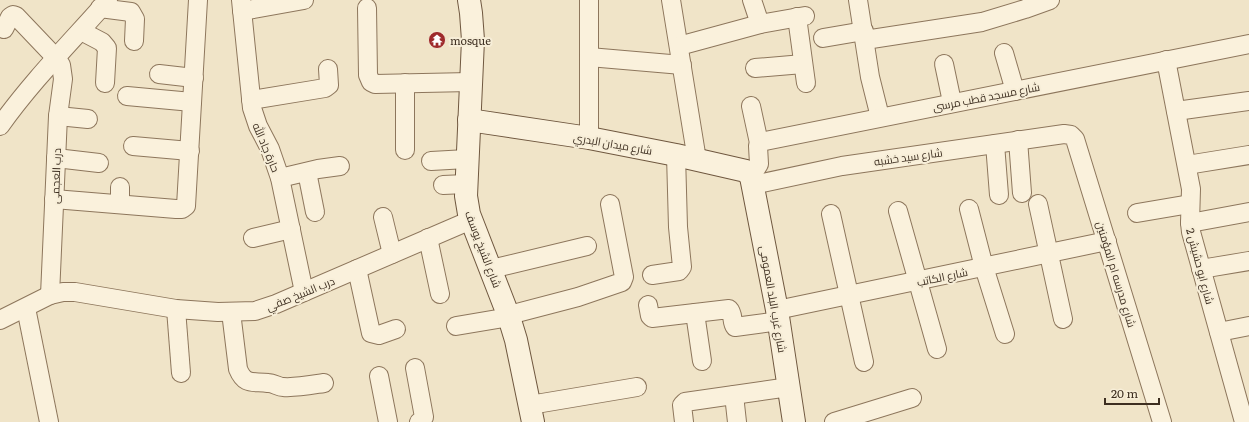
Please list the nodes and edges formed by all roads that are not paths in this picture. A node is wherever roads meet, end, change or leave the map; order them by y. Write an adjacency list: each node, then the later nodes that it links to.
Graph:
1 (198, 0): 30 (street)
2 (304, 0): 10 (street)
3 (469, 0): 32 (street, شارع الشيخ يوسف)
4 (589, 0): 21 (street)
5 (671, 0): 19 (street)
6 (752, 0): 12 (street)
7 (858, 0): 15 (street)
8 (1050, 0): 15 (street)
9 (104, 4): 14 (street); 17 (street)
10 (241, 5): 37 (street, حارة جاد الله)
11 (367, 8): 31 (street)
12 (760, 24): 19 (street); 24 (street)
13 (4, 29): 22 (street)
14 (81, 31): 22 (street); 33 (street)
15 (864, 36): 16 (street); 44 (street)
16 (823, 38)
17 (134, 41)
18 (1249, 44): 23 (street, شارع مسجد قطب مرسى)
19 (679, 46): 26 (street)
20 (1004, 53): 35 (street)
21 (589, 57): 26 (street); 49 (street)
22 (56, 58): 43 (street, درب العجمى); 47 (street)
23 (1166, 60): 35 (street, شارع مسجد قطب مرسى); 42 (street, شارع ابو حشيش 2)
24 (803, 64): 27 (street); 34 (street)
25 (944, 64): 40 (street)
26 (682, 65): 60 (street)
27 (755, 68)
28 (328, 69): 37 (street)
29 (159, 74): 30 (street)
30 (194, 78): 39 (street)
31 (405, 82): 32 (street); 55 (street)
32 (470, 82): 46 (street, شارع الشيخ يوسف)
33 (105, 83)
34 (806, 83)
35 (1015, 91): 40 (street, شارع مسجد قطب مرسى)
36 (127, 96): 39 (street)
37 (251, 100): 66 (street, حارة جاد الله)
38 (1249, 101): 42 (street)
39 (192, 102): 54 (street)
40 (952, 102): 44 (street, شارع مسجد قطب مرسى)
41 (751, 106): 51 (street)
42 (1176, 111): 63 (street, شارع ابو حشيش 2)
43 (58, 116): 45 (street); 58 (street, درب العجمى)
44 (880, 117): 51 (street, شارع مسجد قطب مرسى)
45 (88, 119)
46 (469, 120): 49 (street, شارع ميدان البدري); 59 (street, شارع الشيخ يوسف)
47 (0, 126)
48 (1064, 134): 50 (street, شارع سيد خشبه); 88 (street, شارع مدرسه ام المؤمنين)
49 (589, 138): 56 (street, شارع ميدان البدري)
50 (1018, 140): 52 (street, شارع سيد خشبه); 70 (street)
51 (759, 143): 67 (street)
52 (995, 144): 67 (street, شارع سيد خشبه); 71 (street)
53 (133, 146): 54 (street)
54 (190, 150): 72 (street)
55 (405, 150)
56 (676, 155): 60 (street, شارع ميدان البدري); 97 (street)
57 (1249, 155): 63 (street)
58 (56, 158): 62 (street); 72 (street, درب العجمى)
59 (467, 159): 61 (street); 68 (street, شارع الشيخ يوسف)
60 (697, 160): 67 (street, شارع ميدان البدري)
61 (431, 161)
62 (99, 163)
63 (1187, 165): 75 (street, شارع ابو حشيش 2)
64 (340, 166): 65 (street)
65 (307, 172): 66 (street); 78 (street)
66 (280, 178): 85 (street, حارة جاد الله)
67 (752, 181): 109 (street, شارع غرب البلد العمومى)
68 (466, 184): 69 (street); 83 (street, شارع الشيخ يوسف)
69 (443, 185)
70 (1022, 193)
71 (999, 195)
72 (54, 199): 101 (street, درب العجمى)
73 (610, 204): 108 (street)
74 (1038, 204): 91 (street)
75 (1190, 204): 80 (street); 84 (street, شارع ابو حشيش 2)
76 (969, 209): 93 (street)
77 (898, 211): 98 (street)
78 (315, 212)
79 (1249, 212): 84 (street)
80 (1137, 213)
81 (831, 214): 102 (street)
82 (383, 217): 90 (street)
83 (471, 220): 87 (street, درب الشيخ صفي); 95 (street, شارع الشيخ يوسف)
84 (1190, 223): 96 (street, شارع ابو حشيش 2)
85 (291, 229): 86 (street); 99 (street, حارة جاد الله)
86 (253, 238)
87 (428, 238): 90 (street, درب الشيخ صفي); 100 (street)
88 (1107, 242): 91 (street, شارع الكاتب); 137 (street, شارع مدرسه ام المؤمنين)
89 (587, 246): 95 (street)
90 (392, 254): 94 (street, درب الشيخ صفي)
91 (1048, 254): 93 (street, شارع الكاتب); 110 (street)
92 (1249, 261): 96 (street)
93 (984, 267): 98 (street, شارع الكاتب); 116 (street)
94 (357, 269): 99 (street, درب الشيخ صفي); 114 (street)
95 (491, 269): 108 (street, شارع الشيخ يوسف)
96 (1201, 270): 115 (street, شارع ابو حشيش 2)
97 (652, 275)
98 (917, 281): 102 (street, شارع الكاتب); 117 (street)
99 (304, 292): 106 (street, درب الشيخ صفي)
100 (440, 294)
101 (50, 295): 104 (street, درب الشيخ صفي); 105 (street, درب الشيخ صفي)
102 (849, 295): 109 (street, شارع الكاتب); 119 (street)
103 (648, 305): 107 (street)
104 (26, 308): 111 (street, درب الشيخ صفي); 130 (street)
105 (176, 309): 106 (street, درب الشيخ صفي); 121 (street)
106 (231, 312): 123 (street)
107 (695, 313): 109 (street, شارع الكاتب); 118 (street)
108 (509, 316): 112 (street); 129 (street, شارع الشيخ يوسف)
109 (778, 316): 125 (street, شارع غرب البلد العمومى)
110 (1063, 319)
111 (0, 320)
112 (456, 326)
113 (1249, 326): 115 (street)
114 (396, 330)
115 (1219, 332): 128 (street, شارع ابو حشيش 2)
116 (1005, 334)
117 (937, 349)
118 (702, 361)
119 (864, 362)
120 (415, 368): 132 (street)
121 (181, 373)
122 (379, 376): 131 (street)
123 (324, 383)
124 (637, 387): 129 (street)
125 (789, 388): 126 (street); 135 (street, شارع غرب البلد العمومى)
126 (734, 395): 133 (street); 134 (street)
127 (912, 398): 136 (street)
128 (1244, 410)
129 (532, 414)
130 (49, 422)
131 (388, 422)
132 (419, 422)
133 (684, 422)
134 (737, 422)
135 (794, 422)
136 (834, 422)
137 (1162, 422)

